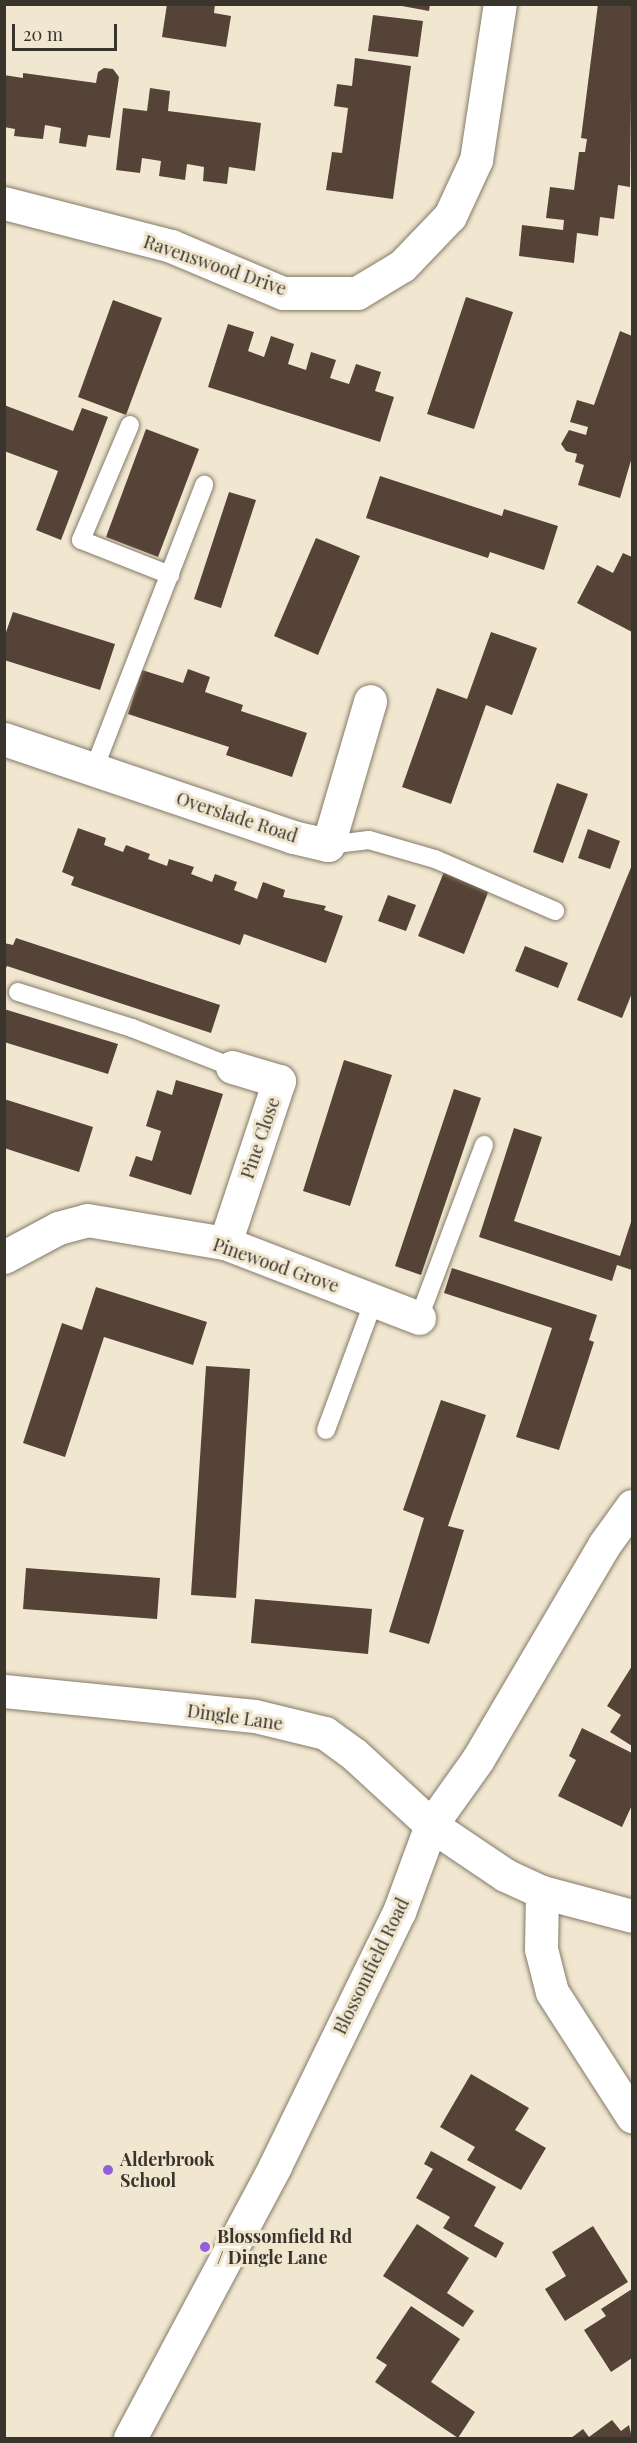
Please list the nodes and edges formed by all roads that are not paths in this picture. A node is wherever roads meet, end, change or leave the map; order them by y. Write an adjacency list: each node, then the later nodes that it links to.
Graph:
1 (500, 4): 2 (street, Ravenswood Drive)
2 (4, 204)
3 (130, 424): 5 (lane)
4 (204, 485): 5 (lane)
5 (170, 575): 8 (lane)
6 (370, 701): 9 (street)
7 (4, 739): 8 (street, Overslade Road)
8 (94, 769): 9 (street, Overslade Road)
9 (328, 845): 10 (lane)
10 (555, 911)
11 (18, 992): 12 (lane)
12 (232, 1067): 14 (street, Pine Close)
13 (484, 1145): 17 (lane)
14 (225, 1243): 15 (street, Pinewood Grove); 16 (street, Pinewood Grove)
15 (4, 1257)
16 (374, 1300): 17 (street, Pinewood Grove); 18 (lane)
17 (419, 1318)
18 (326, 1430)
19 (633, 1506): 21 (street, Blossomfield Road)
20 (4, 1691): 21 (street, Dingle Lane)
21 (432, 1825): 22 (street, Dingle Lane); 25 (street, Blossomfield Road)
22 (542, 1892): 23 (street, Dingle Lane); 24 (street)
23 (633, 1916)
24 (633, 2116)
25 (130, 2439)

